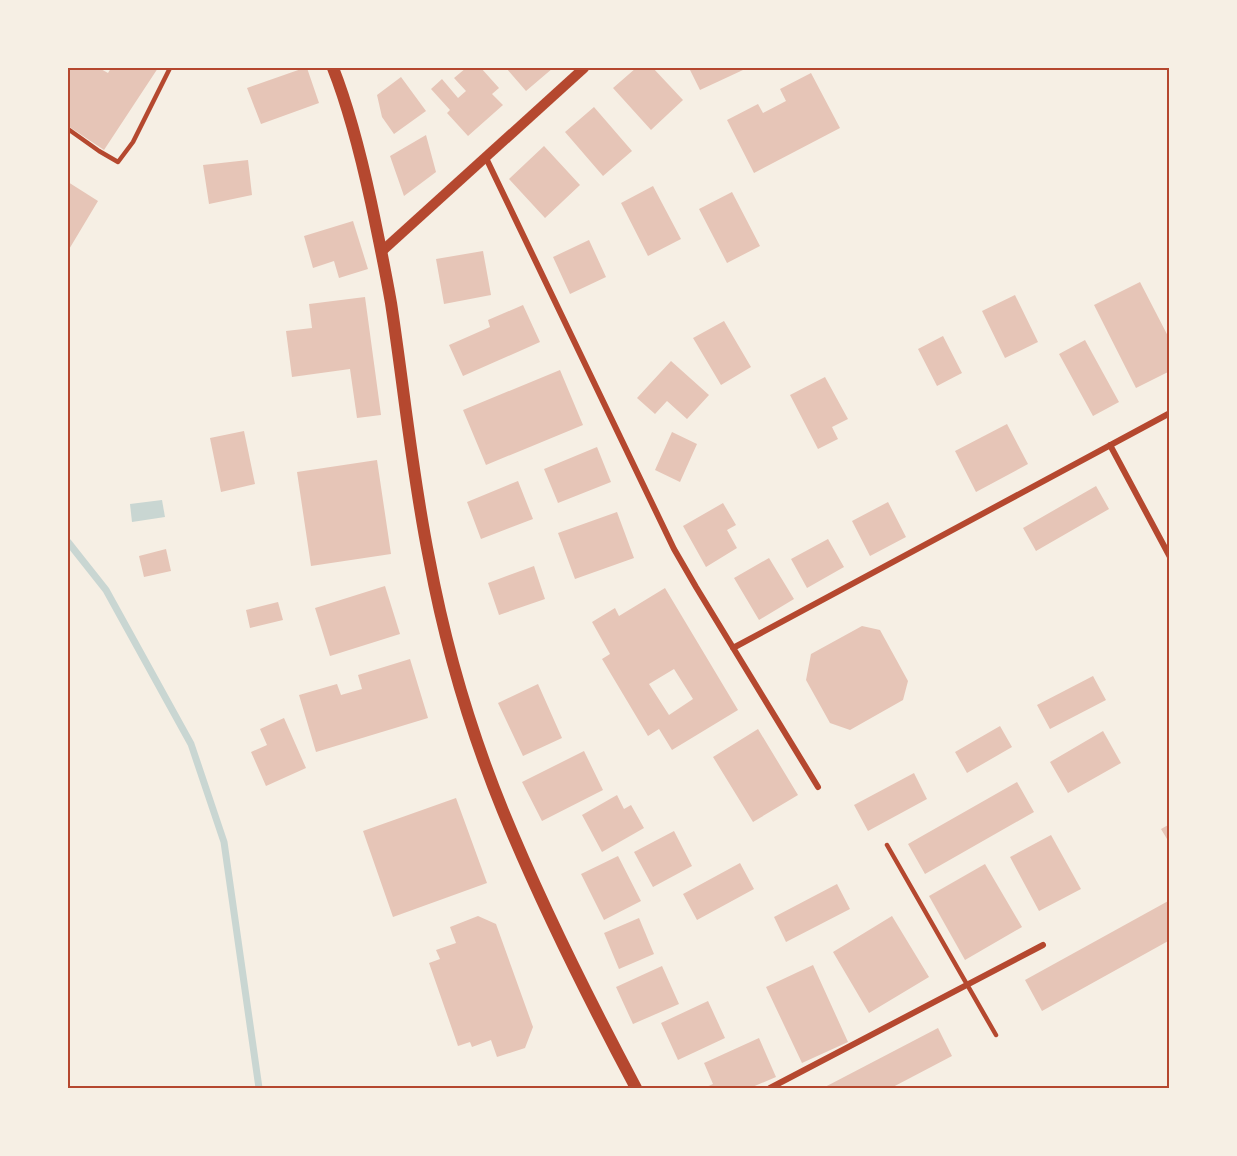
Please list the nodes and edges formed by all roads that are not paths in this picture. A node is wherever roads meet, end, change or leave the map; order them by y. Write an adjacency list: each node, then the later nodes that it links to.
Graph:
1 (170, 68): 4 (lane)
2 (333, 68): 6 (main road)
3 (584, 68): 5 (street)
4 (68, 129)
5 (486, 158): 6 (street); 10 (street)
6 (381, 252): 16 (main road)
7 (1170, 413): 8 (street)
8 (1110, 445): 9 (street); 10 (street)
9 (1170, 557)
10 (733, 648): 11 (street)
11 (818, 787)
12 (887, 845): 14 (lane)
13 (1043, 945): 14 (street)
14 (968, 985): 15 (lane); 17 (street)
15 (996, 1035)
16 (636, 1089)
17 (770, 1089)

